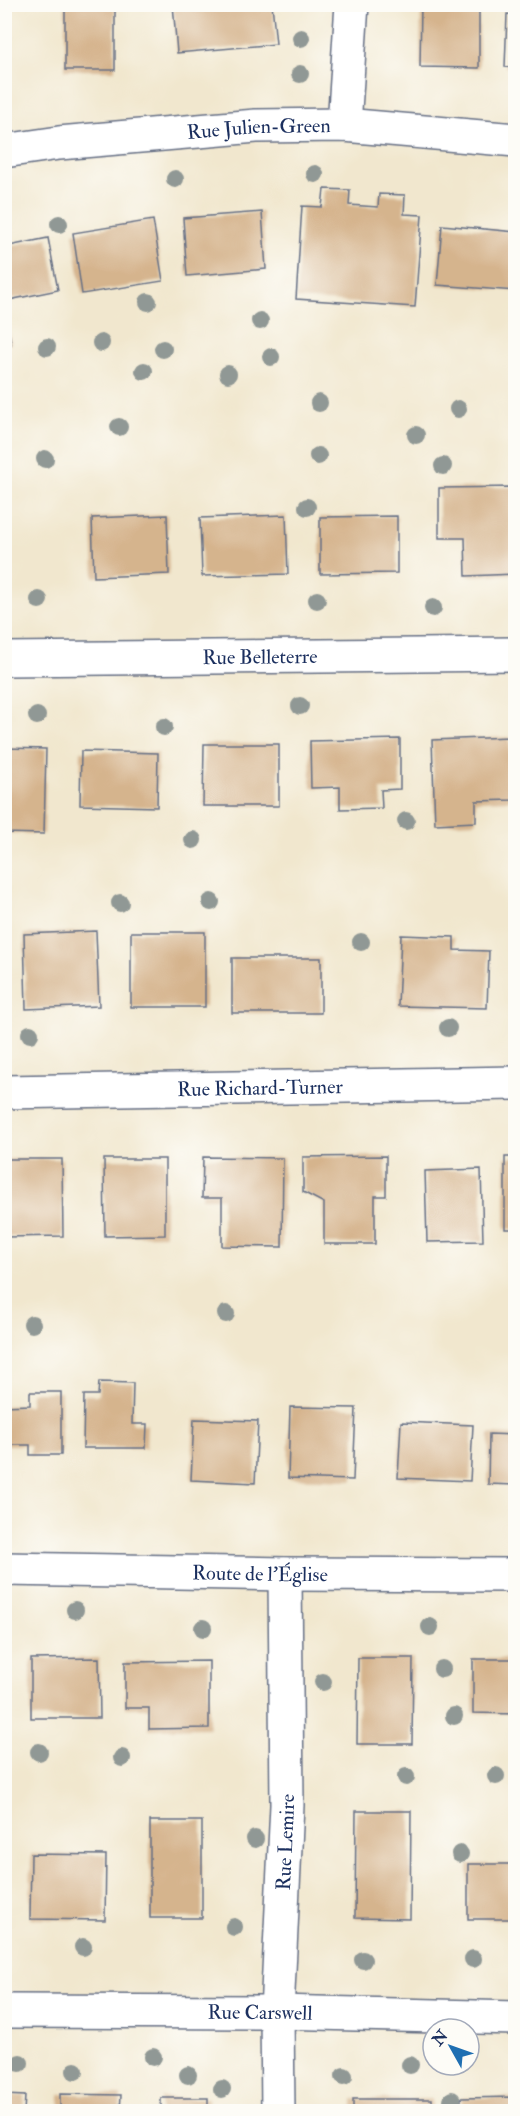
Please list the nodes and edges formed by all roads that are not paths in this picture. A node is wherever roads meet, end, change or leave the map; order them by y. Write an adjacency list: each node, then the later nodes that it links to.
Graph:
1 (352, 4): 2 (street)
2 (344, 125): 3 (street, Rue Julien-Green); 4 (street, Rue Julien-Green)
3 (516, 140)
4 (4, 151)
5 (516, 654): 6 (street, Rue Belleterre)
6 (4, 659)
7 (516, 1083): 8 (street, Rue Richard-Turner)
8 (4, 1092)
9 (4, 1569): 10 (street, Route de l'Église)
10 (285, 1574): 11 (street, Route de l'Église); 13 (street, Rue Lemire)
11 (516, 1575)
12 (4, 2010): 13 (street, Rue Carswell)
13 (277, 2012): 14 (street, Rue Carswell); 15 (street, Rue Lemire)
14 (516, 2018)
15 (278, 2112)

